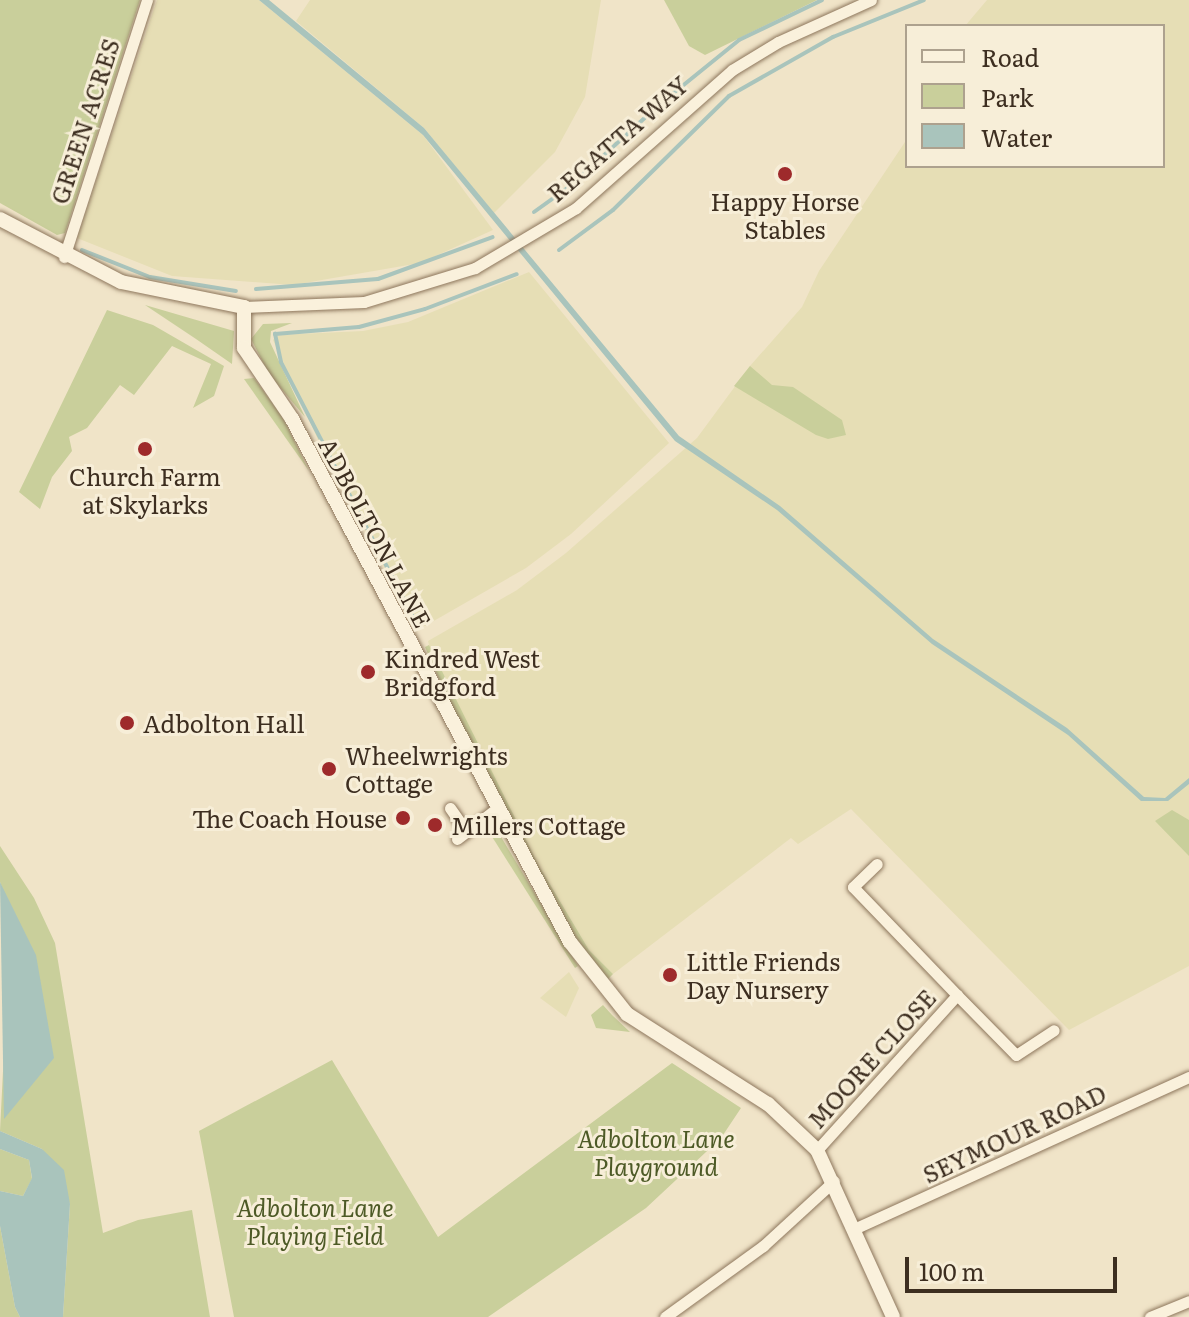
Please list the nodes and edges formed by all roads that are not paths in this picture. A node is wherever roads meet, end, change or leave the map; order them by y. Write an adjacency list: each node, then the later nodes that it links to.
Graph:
1 (147, 0): 4 (street, GREEN ACRES)
2 (871, 0): 5 (street, REGATTA WAY)
3 (0, 219): 4 (street)
4 (64, 257): 5 (street)
5 (244, 307): 7 (street, ADBOLTON LANE)
6 (450, 808): 7 (street)
7 (496, 809): 12 (street, ADBOLTON LANE)
8 (877, 864): 9 (street, MOORE CLOSE)
9 (957, 995): 10 (street, MOORE CLOSE); 12 (street, MOORE CLOSE)
10 (1054, 1030)
11 (1189, 1077): 14 (street, SEYMOUR ROAD)
12 (817, 1150): 13 (street, ADBOLTON LANE)
13 (834, 1181): 14 (street, ADBOLTON LANE); 16 (street)
14 (856, 1228): 17 (street, ADBOLTON LANE)
15 (1189, 1301): 18 (street)
16 (665, 1317)
17 (893, 1317)
18 (1150, 1317)

